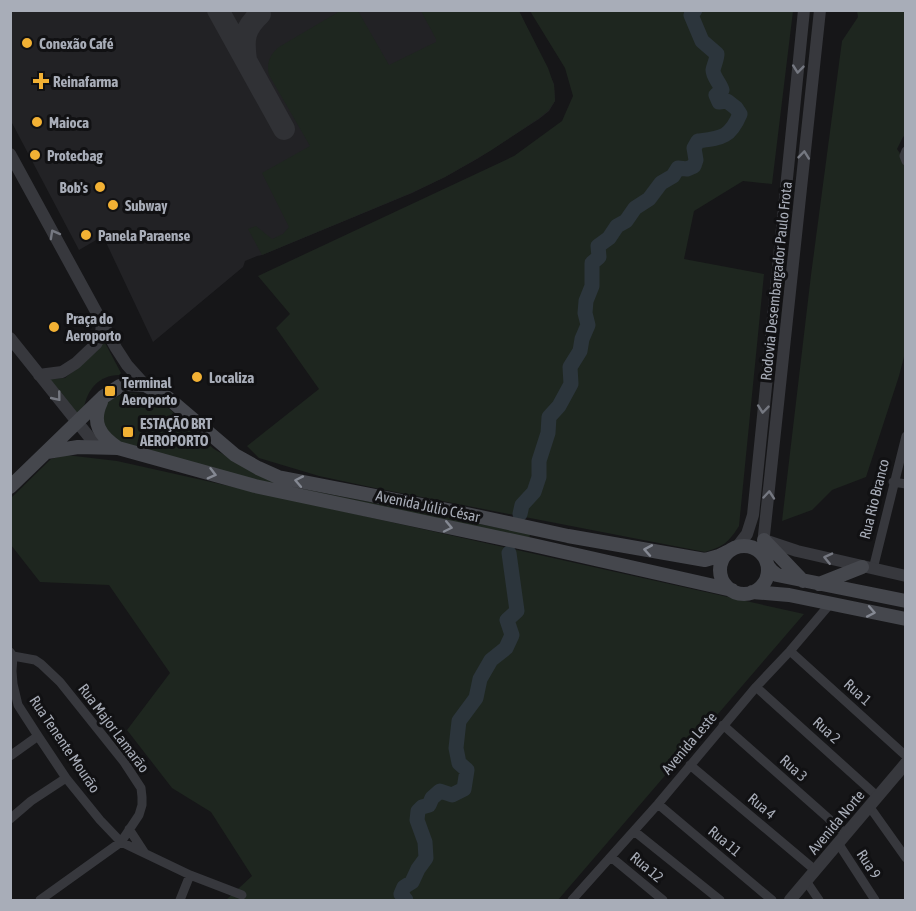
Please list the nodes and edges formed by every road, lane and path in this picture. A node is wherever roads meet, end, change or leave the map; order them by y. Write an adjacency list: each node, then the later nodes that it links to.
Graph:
1 (804, 10): 19 (street, Rodovia Desembargador Paulo Frota, one-way to 19)
2 (819, 10): 20 (street, Rodovia Desembargador Paulo Frota, one-way to 2)
3 (906, 151): 5 (street)
4 (10, 154): 6 (street, Avenida Júlio César, one-way to 4)
5 (906, 161)
6 (102, 322): 8 (street); 9 (street, Avenida Júlio César)
7 (10, 338): 8 (street)
8 (39, 375): 11 (street, one-way to 11)
9 (146, 385): 10 (main road); 19 (main road, Avenida Júlio César, one-way to 9)
10 (103, 397): 11 (main road); 14 (main road)
11 (77, 422): 13 (street); 15 (main road)
12 (906, 436): 16 (street, Rua Rio Branco)
13 (98, 448): 14 (main road, Avenida Júlio César); 15 (main road, Avenida Júlio César)
14 (118, 448): 25 (main road, Avenida Júlio César, one-way to 25)
15 (46, 452): 18 (main road)
16 (893, 482): 17 (street); 21 (street, Rua Rio Branco)
17 (906, 484)
18 (10, 486)
19 (734, 548): 20 (main road); 25 (main road)
20 (765, 553): 21 (street, one-way to 20); 23 (main road); 23 (main road); 26 (main road)
21 (867, 568): 22 (street); 24 (main road)
22 (906, 576)
23 (803, 581): 24 (main road)
24 (819, 584): 27 (main road)
25 (732, 590): 26 (main road)
26 (752, 592): 28 (main road)
27 (906, 602)
28 (830, 604): 29 (main road, one-way to 29); 30 (street, Avenida Leste)
29 (906, 619)
30 (790, 651): 32 (street, Avenida Leste); 36 (street, Rua 1)
31 (12, 654): 34 (street, Rua Tenente Mourão); 42 (street, Rua Major Lamarão)
32 (756, 687): 33 (street, Avenida Leste); 39 (street, Rua 2)
33 (723, 725): 37 (street, Avenida Leste); 44 (street, Rua 3)
34 (38, 736): 35 (street); 38 (street, Rua Tenente Mourão)
35 (10, 756)
36 (905, 764): 39 (street, Avenida Norte)
37 (690, 765): 40 (street, Avenida Leste); 49 (street, Rua 4)
38 (66, 778): 41 (street); 45 (street, Rua Tenente Mourão)
39 (873, 801): 44 (street, Avenida Norte); 48 (street, Rua 2)
40 (658, 804): 43 (street, Avenida Leste); 61 (street, Rua 11)
41 (10, 819)
42 (129, 829): 45 (street, Rua Major Lamarão); 46 (street)
43 (634, 831): 47 (street, Avenida Leste); 60 (street)
44 (842, 838): 49 (street, Avenida Norte); 64 (street, Rua 9)
45 (121, 842): 46 (street, Rua Tenente Mourão); 52 (street)
46 (145, 854): 50 (street, Rua Tenente Mourão)
47 (611, 857): 54 (street, Avenida Leste); 59 (street, Rua 12)
48 (906, 858)
49 (815, 870): 51 (street, Avenida Norte)
50 (190, 875): 53 (street, Rua Tenente Mourão); 57 (street)
51 (806, 881): 62 (street, Avenida Norte); 63 (street)
52 (53, 891): 55 (street); 56 (street)
53 (242, 895)
54 (575, 897): 58 (street)
55 (40, 900)
56 (60, 900)
57 (180, 900)
58 (586, 900)
59 (663, 900)
60 (720, 900)
61 (772, 900)
62 (790, 900)
63 (819, 900)
64 (875, 900)

